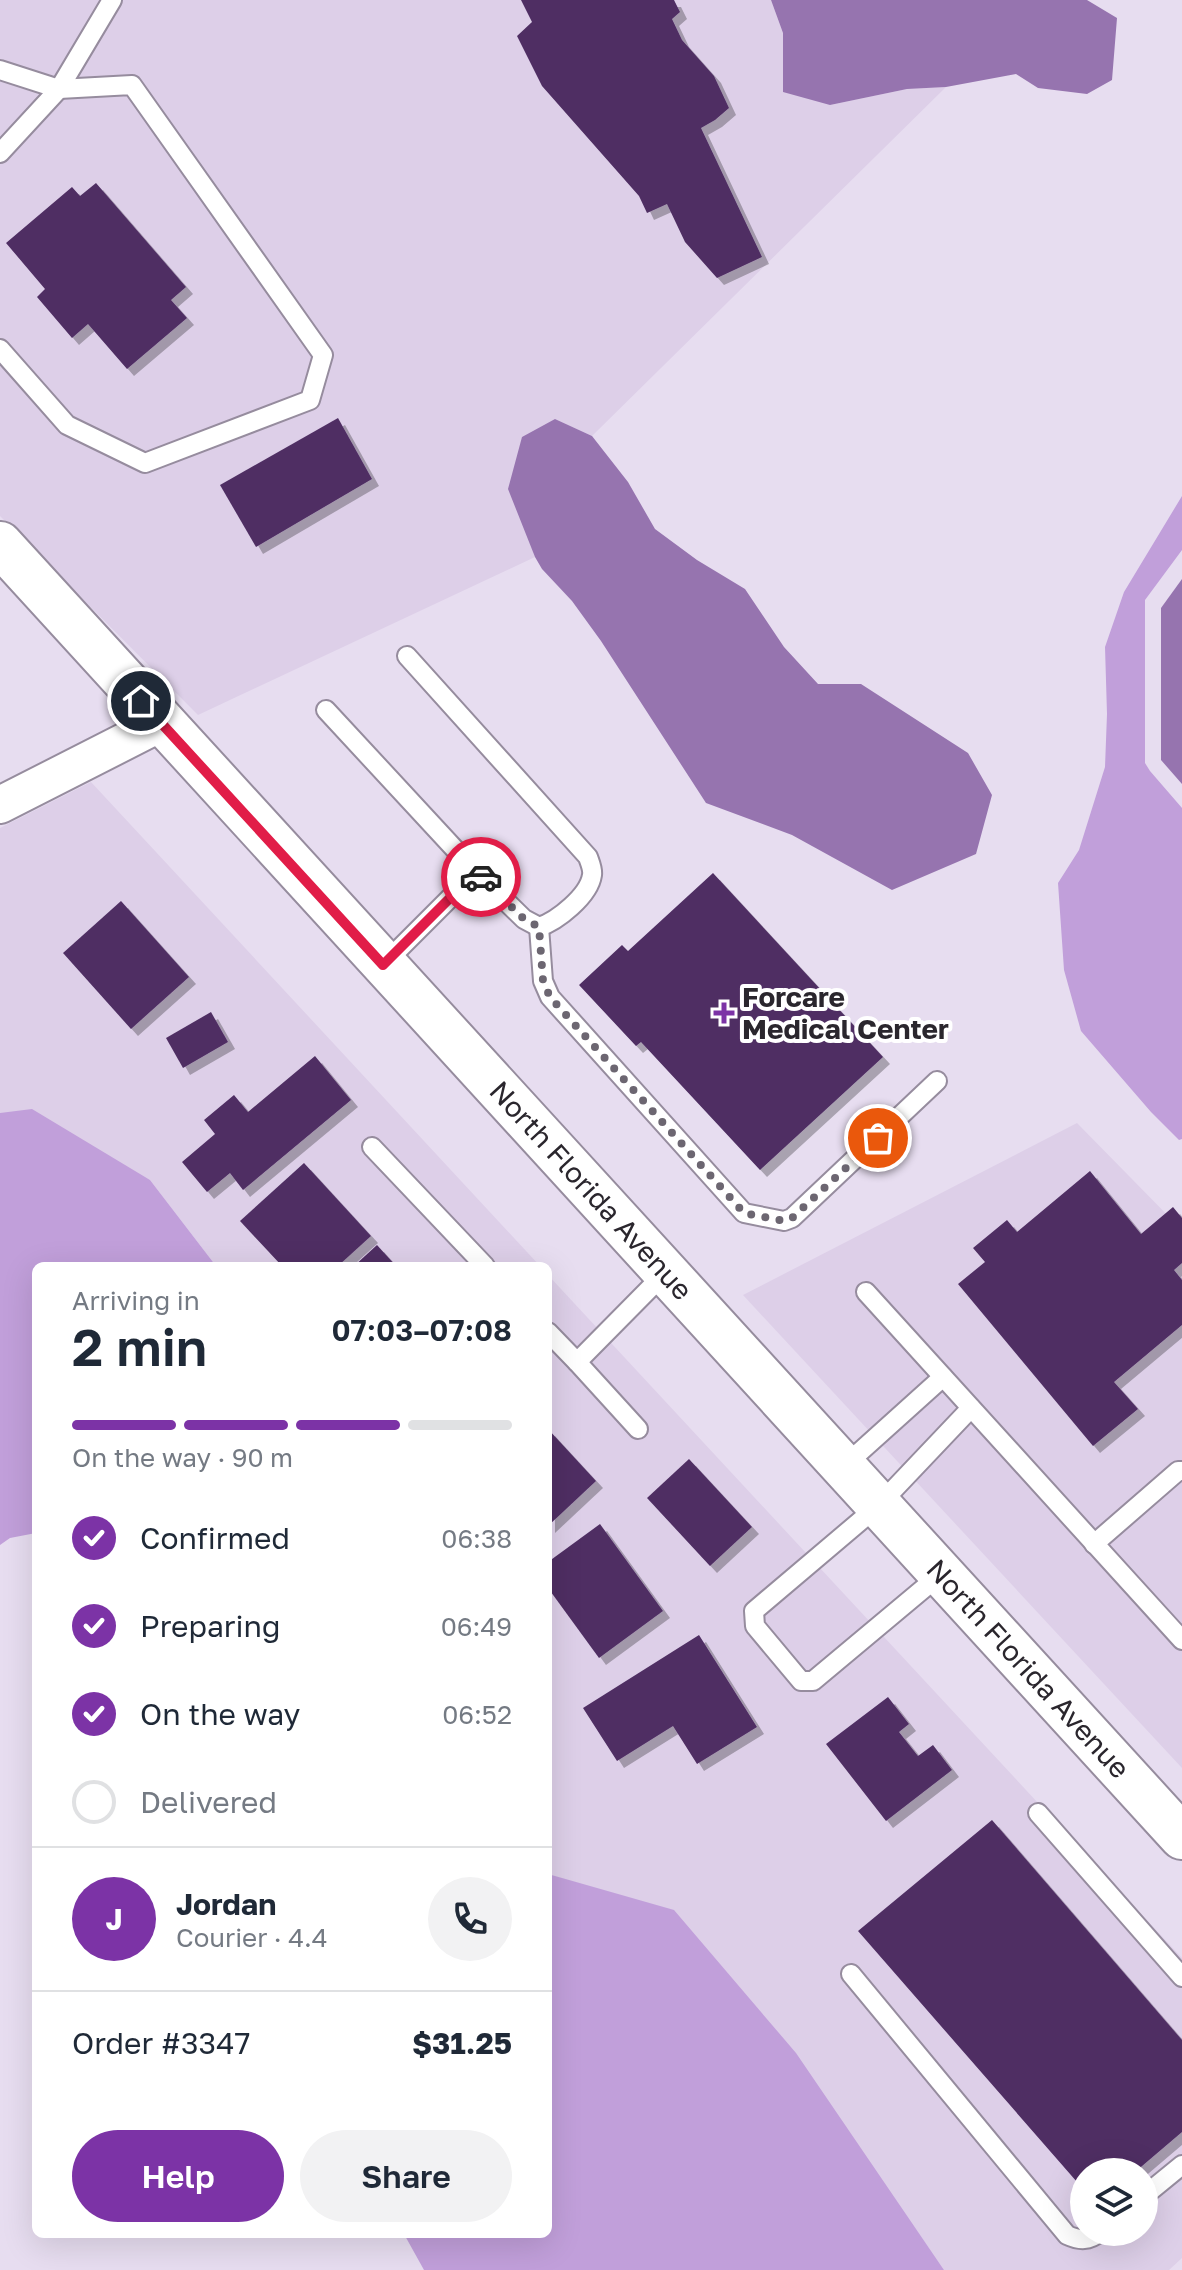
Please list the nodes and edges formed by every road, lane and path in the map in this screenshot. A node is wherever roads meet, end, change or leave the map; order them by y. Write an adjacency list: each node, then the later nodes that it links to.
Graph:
1 (112, 0): 3 (lane)
2 (0, 70): 3 (lane)
3 (59, 89): 4 (lane); 5 (lane)
4 (0, 153)
5 (0, 349)
6 (0, 544): 9 (main road, North Florida Avenue)
7 (407, 656): 12 (lane)
8 (326, 710): 11 (lane)
9 (161, 723): 10 (street); 13 (main road, North Florida Avenue)
10 (0, 805)
11 (476, 872): 12 (lane); 13 (lane)
12 (539, 927): 14 (lane)
13 (383, 965): 17 (main road, North Florida Avenue)
14 (937, 1081)
15 (372, 1147): 16 (lane)
16 (481, 1262)
17 (665, 1273): 20 (lane); 24 (main road, North Florida Avenue)
18 (866, 1292): 21 (lane)
19 (552, 1336): 20 (lane)
20 (577, 1362): 23 (lane)
21 (943, 1377): 22 (lane); 24 (lane)
22 (971, 1408): 26 (lane); 27 (lane)
23 (638, 1429)
24 (843, 1467): 26 (main road, North Florida Avenue)
25 (1182, 1471): 27 (lane)
26 (878, 1506): 28 (main road, North Florida Avenue); 28 (lane)
27 (1094, 1544): 29 (lane)
28 (941, 1574): 31 (main road, North Florida Avenue)
29 (1178, 1627)
30 (1038, 1813): 33 (lane)
31 (1182, 1837)
32 (851, 1974): 36 (lane)
33 (1182, 1977)
34 (1182, 2165): 35 (lane)
35 (1158, 2185)
36 (1070, 2236)

